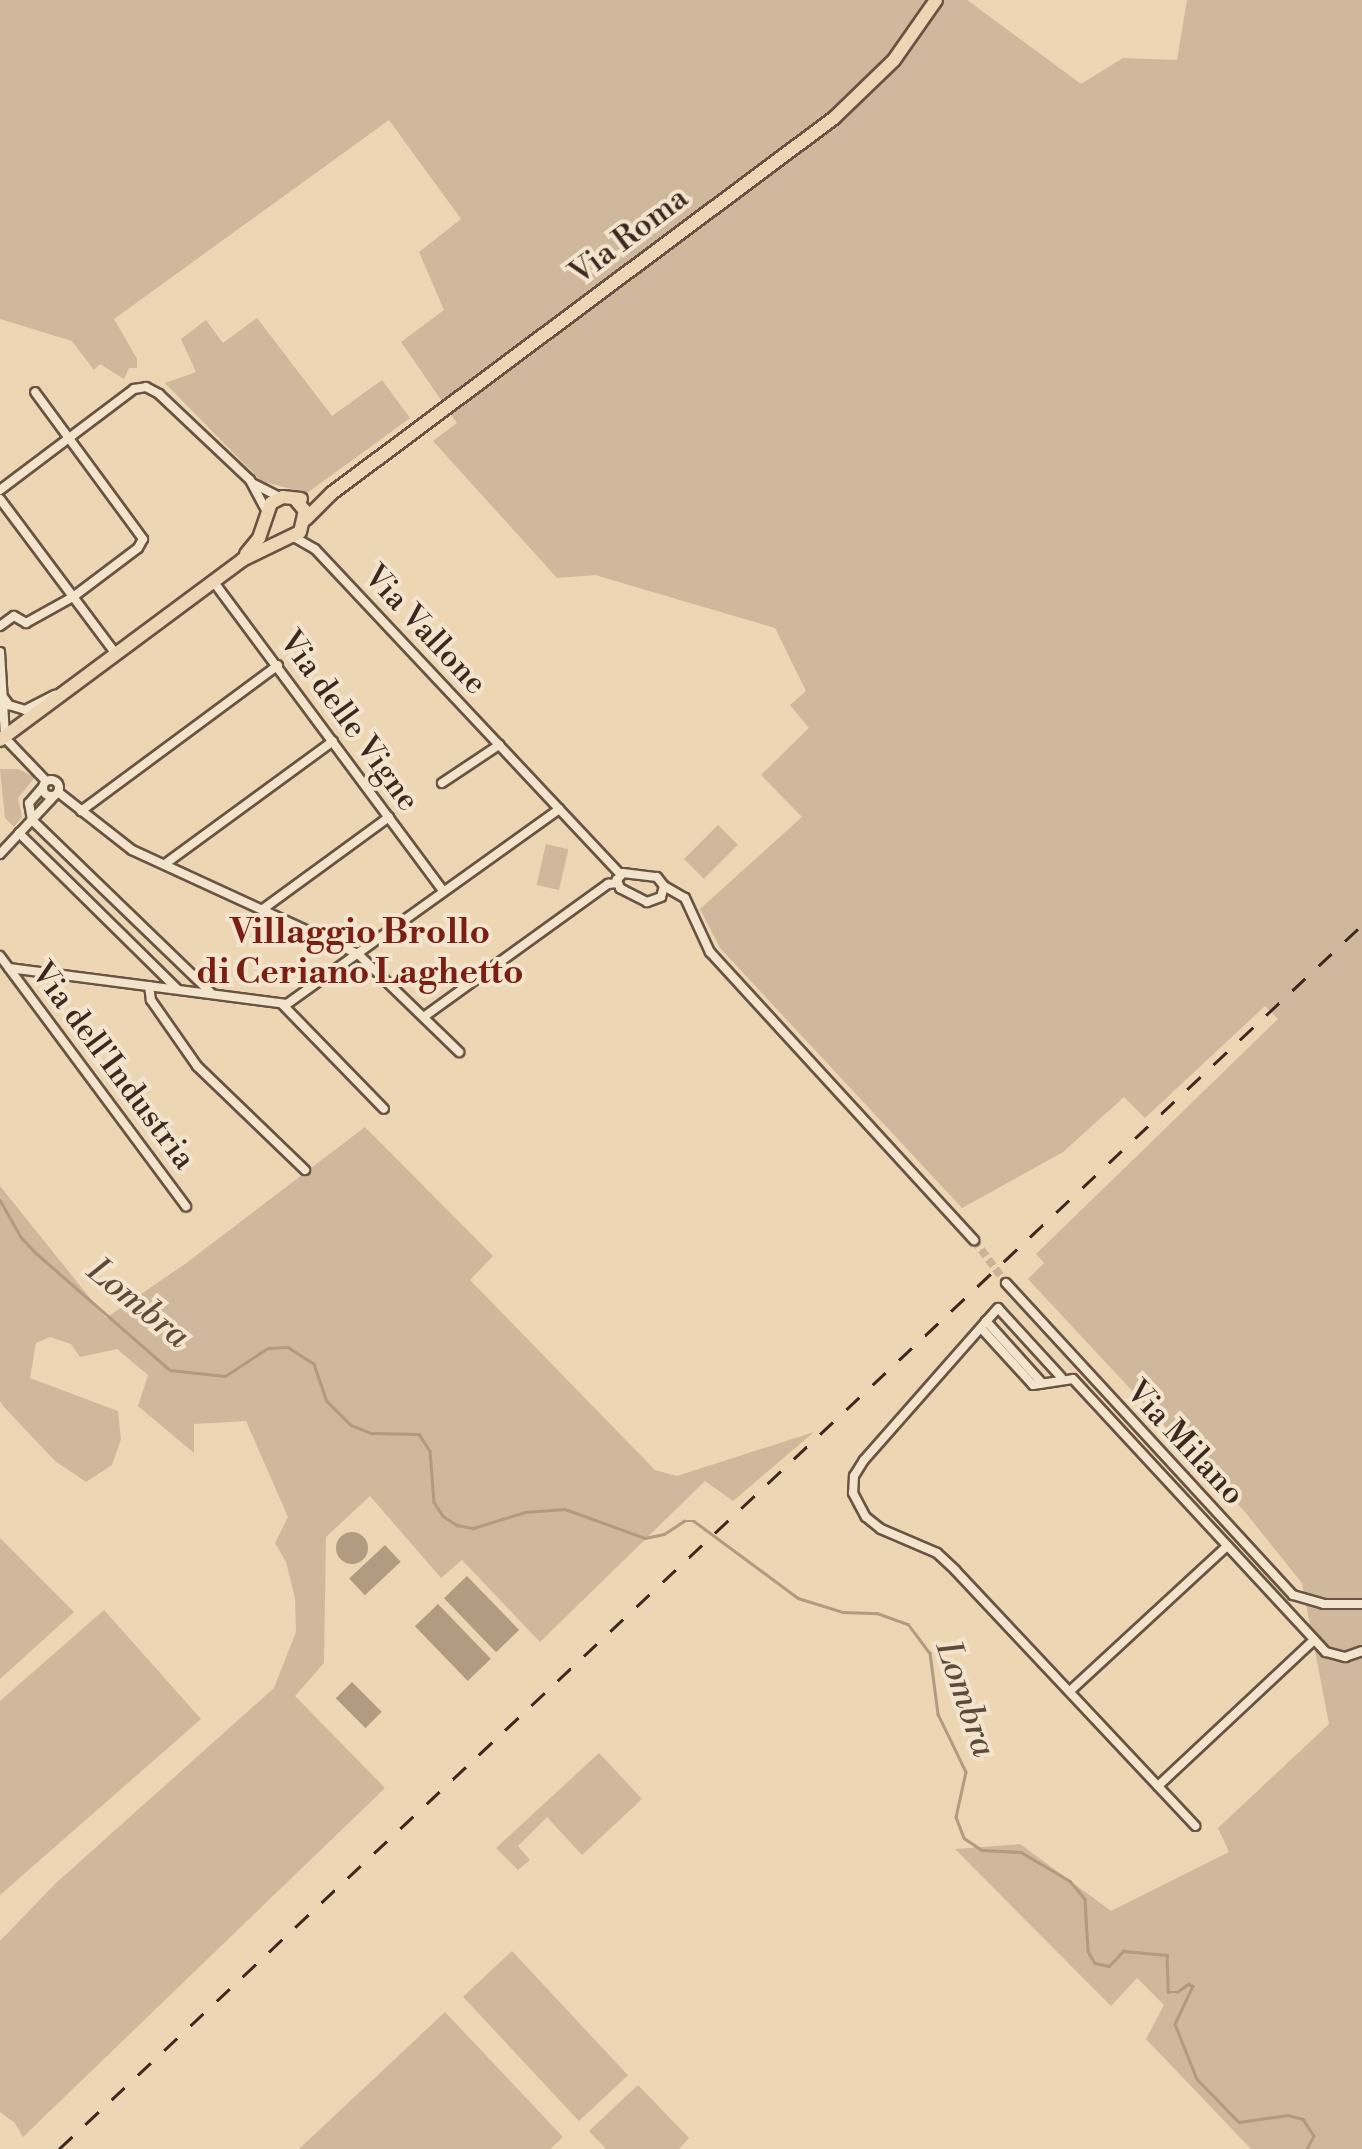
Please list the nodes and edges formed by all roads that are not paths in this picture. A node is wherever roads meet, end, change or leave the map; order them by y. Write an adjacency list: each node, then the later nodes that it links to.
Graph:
1 (936, 0): 6 (main road, Via Roma)
2 (34, 392): 3 (street)
3 (69, 438): 4 (street); 5 (street); 14 (street)
4 (252, 483): 7 (street); 10 (street)
5 (0, 490)
6 (332, 493): 9 (main road, Via Roma); 11 (main road, Via Roma)
7 (280, 497): 9 (main road, Via Roma); 10 (main road, Via Roma)
8 (0, 499): 14 (street)
9 (295, 499): 11 (main road)
10 (265, 516): 11 (main road); 12 (main road, Via Roma)
11 (297, 530): 12 (main road, Via Roma); 23 (street, Via Vallone)
12 (242, 560): 13 (main road, Via Roma)
13 (212, 581): 17 (main road, Via Roma); 18 (street, Via delle Vigne)
14 (72, 596): 15 (street); 17 (street)
15 (0, 626)
16 (0, 653): 20 (street)
17 (116, 654): 19 (main road, Via Roma)
18 (278, 665): 22 (street, Via delle Vigne); 28 (street)
19 (64, 691): 20 (street); 21 (main road, Via Roma)
20 (1, 697): 21 (street)
21 (2, 737): 25 (street)
22 (333, 740): 29 (street, Via delle Vigne); 33 (street)
23 (498, 745): 24 (street); 27 (street, Via Vallone)
24 (442, 783)
25 (44, 784): 26 (street); 26 (street); 30 (street)
26 (56, 794): 28 (street); 30 (street)
27 (559, 809): 34 (street); 36 (street)
28 (81, 811): 33 (street)
29 (389, 817): 36 (street, Via delle Vigne); 37 (street)
30 (32, 820): 31 (street); 43 (street)
31 (19, 834): 32 (street); 42 (street)
32 (0, 854)
33 (165, 864): 37 (street)
34 (618, 879): 35 (street); 35 (street); 45 (street)
35 (664, 886): 50 (street)
36 (443, 891): 38 (street)
37 (263, 909): 38 (street)
38 (358, 954): 44 (street); 45 (street)
39 (0, 956): 40 (street, Via dell'Industria)
40 (9, 968): 41 (street); 49 (street, Via dell'Industria)
41 (149, 986): 42 (street); 48 (street)
42 (177, 990): 43 (street)
43 (212, 994): 44 (street)
44 (282, 1004): 47 (street)
45 (425, 1016): 46 (street)
46 (459, 1052)
47 (384, 1109)
48 (305, 1170)
49 (186, 1206)
50 (974, 1240)
51 (1006, 1283): 55 (street, Via Milano)
52 (984, 1324): 53 (street); 53 (street); 58 (street)
53 (1062, 1377): 54 (street)
54 (1227, 1546): 56 (street); 58 (street)
55 (1362, 1608)
56 (1314, 1640): 57 (street); 59 (street)
57 (1362, 1650)
58 (1070, 1691): 59 (street)
59 (1158, 1786): 60 (street)
60 (1195, 1826)

